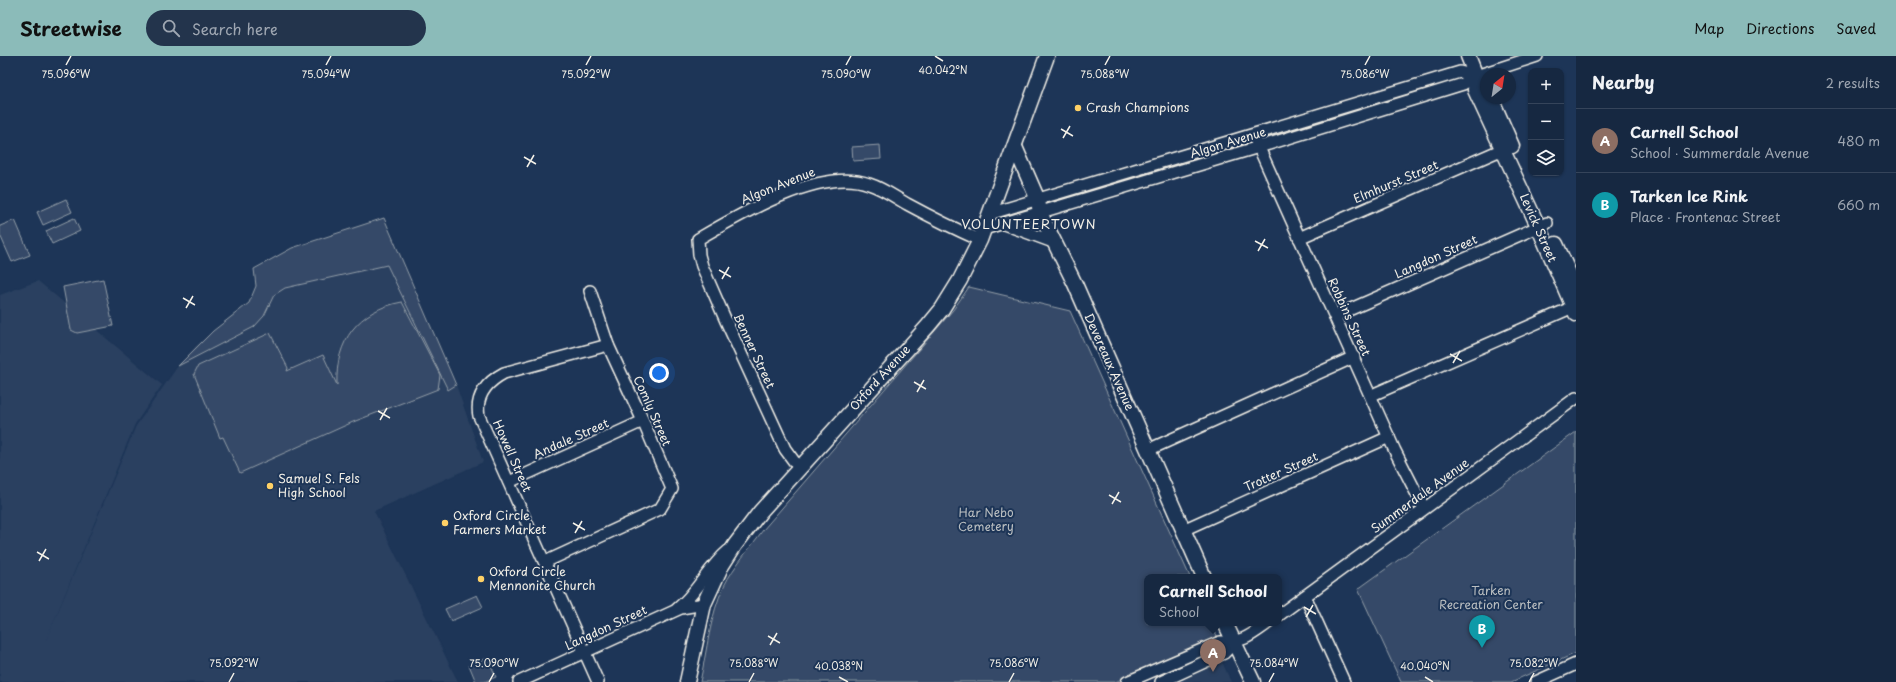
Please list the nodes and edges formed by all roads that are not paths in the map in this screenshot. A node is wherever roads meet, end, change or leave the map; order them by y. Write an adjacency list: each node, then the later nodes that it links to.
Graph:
1 (1047, 56): 8 (main road, Oxford Avenue)
2 (1468, 56): 4 (main road, Levick Street)
3 (1537, 56): 4 (street, Algon Avenue)
4 (1476, 76): 5 (main road, Levick Street); 7 (street, Algon Avenue); 9 (street, Algon Avenue); 10 (main road, Levick Street)
5 (1480, 81)
6 (1493, 104): 14 (main road, Levick Street)
7 (1254, 135): 9 (street, Robbins Street); 11 (street, Algon Avenue)
8 (1015, 147): 11 (main road, Devereaux Avenue); 12 (main road, Oxford Avenue)
9 (1259, 147): 11 (street, Algon Avenue); 16 (street, Robbins Street)
10 (1503, 149): 14 (main road, Levick Street); 16 (street, Elmhurst Street)
11 (1039, 207): 12 (street, Algon Avenue); 13 (street, Algon Avenue); 18 (main road, Devereaux Avenue)
12 (989, 214): 15 (main road, Oxford Avenue)
13 (1001, 223): 15 (street, Algon Avenue); 18 (street)
14 (1542, 225): 19 (main road, Levick Street); 21 (main road, Levick Street); 22 (street, Langdon Street)
15 (982, 235): 17 (street, Algon Avenue); 30 (main road, Oxford Avenue)
16 (1300, 238): 22 (street, Robbins Street)
17 (698, 240): 30 (street, Benner Street)
18 (1053, 242): 29 (main road, Devereaux Avenue)
19 (1576, 289)
20 (590, 291): 23 (street)
21 (1574, 310): 25 (street)
22 (1335, 316): 24 (street, Robbins Street)
23 (608, 345): 27 (street, Comly Street); 31 (street, Howell Street)
24 (1354, 357): 25 (street, Robbins Street); 29 (street)
25 (1372, 395): 28 (street, Robbins Street)
26 (1576, 398): 32 (street, Summerdale Avenue)
27 (643, 421): 31 (street, Andale Street); 35 (street, Comly Street)
28 (1389, 437): 32 (street, Robbins Street); 33 (street, Trotter Street)
29 (1148, 450): 33 (main road, Devereaux Avenue)
30 (799, 468): 34 (main road, Oxford Avenue)
31 (509, 482): 35 (street, Howell Street)
32 (1424, 508): 37 (street, Summerdale Avenue)
33 (1183, 530): 36 (main road, Devereaux Avenue)
34 (735, 545): 38 (main road, Oxford Avenue); 39 (street)
35 (545, 562): 44 (street, Howell Street)
36 (1203, 574)
37 (1305, 596): 40 (street, Summerdale Avenue); 52 (street)
38 (704, 604): 39 (street, Langdon Street); 48 (main road, Oxford Avenue)
39 (674, 612): 44 (street, Langdon Street)
40 (1282, 613)
41 (1226, 626): 43 (main road)
42 (1264, 626): 43 (street)
43 (1234, 643): 49 (street); 50 (street); 51 (main road)
44 (585, 652): 46 (street, Langdon Street); 47 (street, Howell Street)
45 (1576, 664): 53 (street)
46 (520, 682)
47 (598, 682)
48 (687, 682)
49 (1127, 682)
50 (1160, 682)
51 (1253, 682)
52 (1344, 682)
53 (1536, 682)

